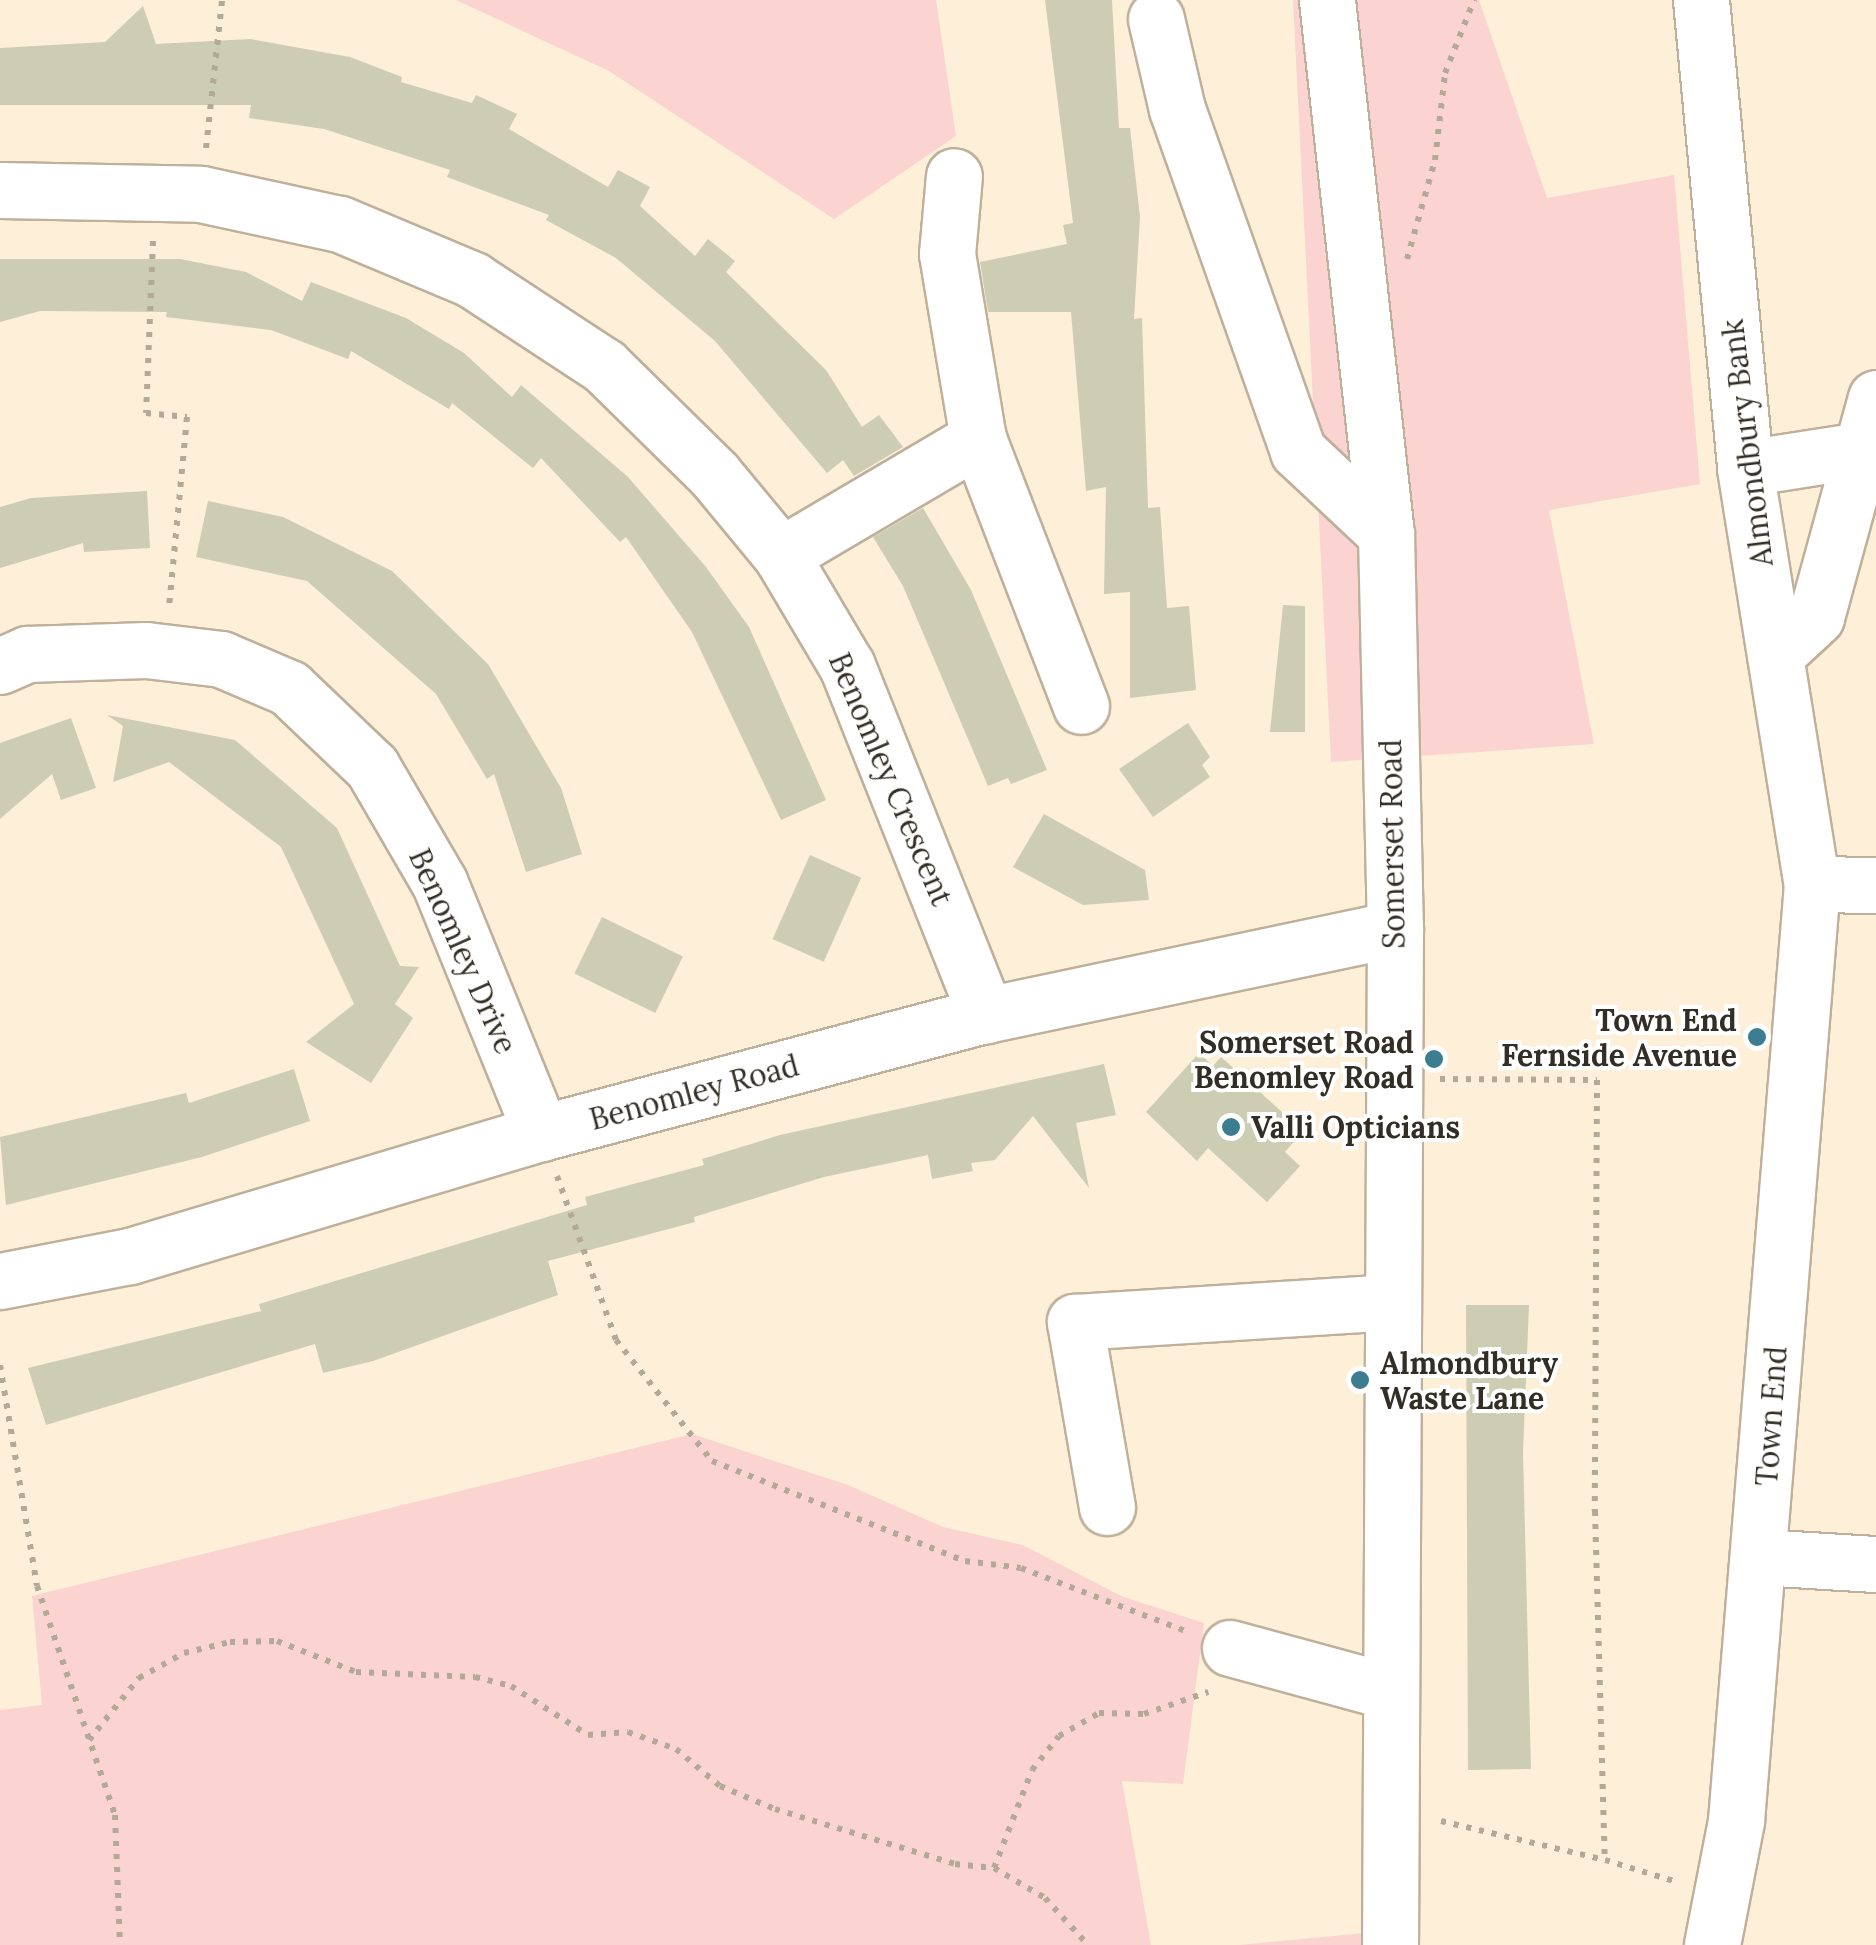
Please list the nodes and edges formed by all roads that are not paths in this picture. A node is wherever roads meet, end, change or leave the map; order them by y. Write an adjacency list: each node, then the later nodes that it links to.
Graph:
1 (1327, 0): 10 (street, Somerset Road)
2 (1701, 0): 9 (street, Almondbury Bank)
3 (1156, 19): 10 (street)
4 (954, 176): 7 (street)
5 (0, 190): 11 (street, Benomley Crescent)
6 (1876, 398): 8 (street)
7 (978, 438): 11 (street); 14 (street)
8 (1860, 450): 9 (street); 12 (street)
9 (1746, 468): 12 (street, Almondbury Bank)
10 (1386, 534): 17 (street, Somerset Road)
11 (781, 555): 18 (street, Benomley Crescent)
12 (1775, 654): 15 (street, Almondbury Bank)
13 (0, 666): 19 (street, Benomley Drive)
14 (1081, 706)
15 (1812, 884): 16 (street); 23 (street, Town End)
16 (1876, 885)
17 (1395, 929): 18 (street, Benomley Road); 21 (street, Somerset Road)
18 (986, 1015): 19 (street, Benomley Road)
19 (541, 1133): 20 (street, Benomley Road)
20 (0, 1280)
21 (1389, 1302): 22 (street); 26 (street, Somerset Road)
22 (1107, 1507)
23 (1760, 1557): 24 (street); 28 (street, Town End)
24 (1876, 1564)
25 (1230, 1648): 26 (street)
26 (1388, 1691): 27 (street, Somerset Road)
27 (1390, 1945)
28 (1712, 1945)

